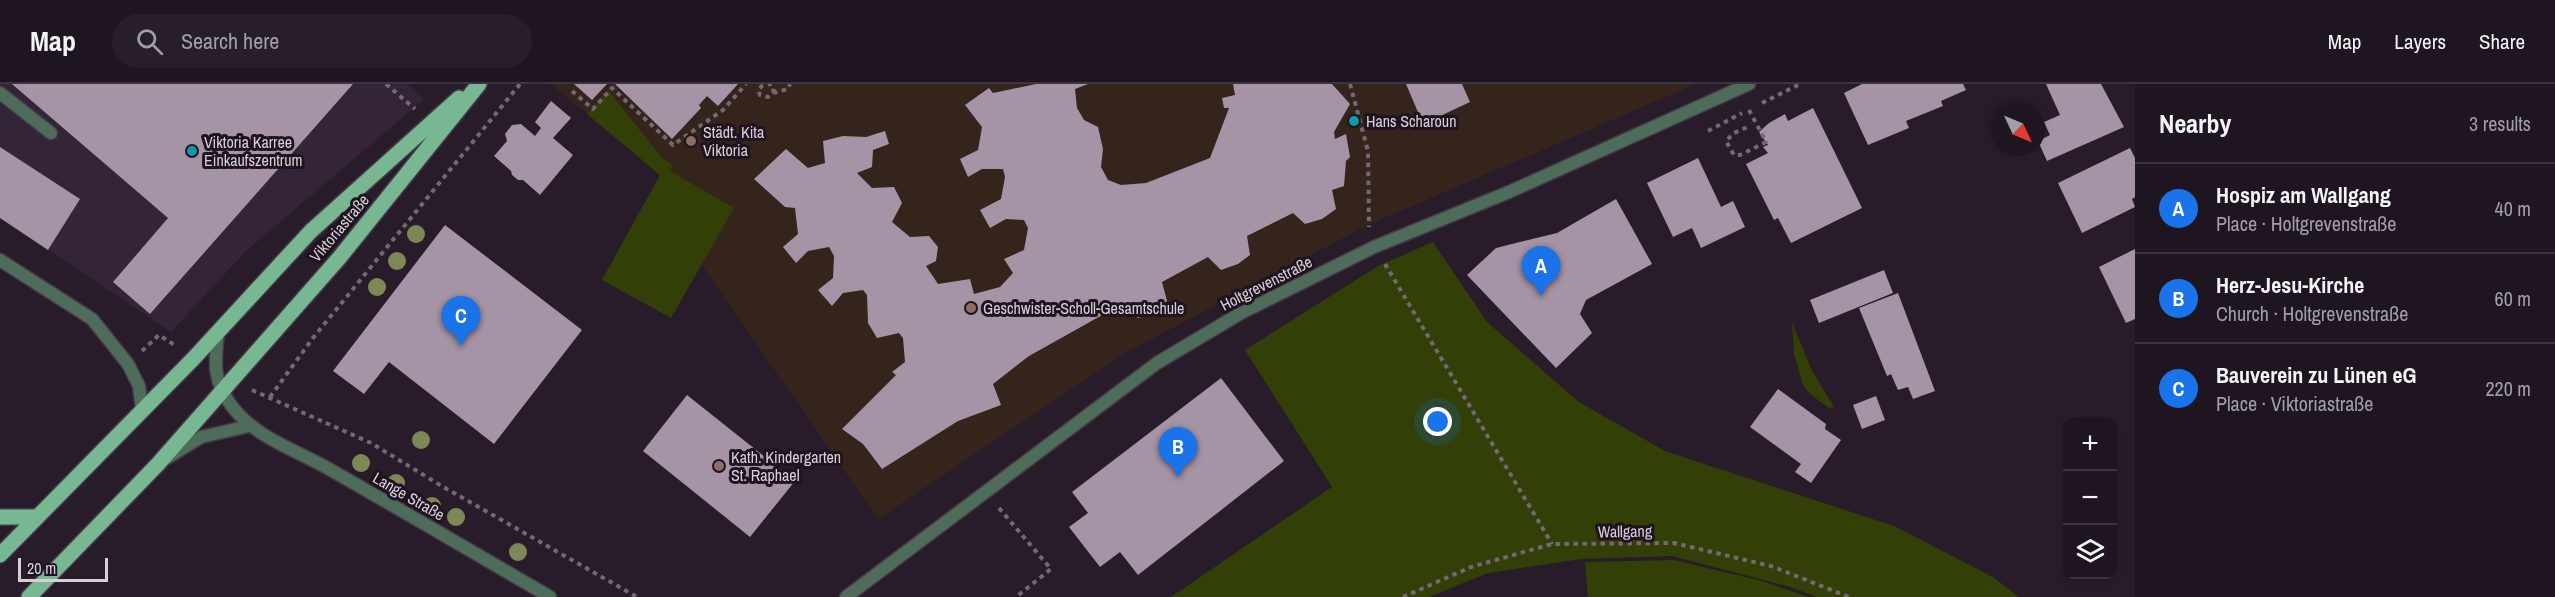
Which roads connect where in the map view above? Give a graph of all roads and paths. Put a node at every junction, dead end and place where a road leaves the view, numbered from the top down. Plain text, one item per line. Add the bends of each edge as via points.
1 (386, 84) edge
2 (477, 84) edge
3 (520, 84) edge
4 (746, 84) edge
5 (790, 84) edge
6 (1350, 84) edge
7 (1749, 84) edge
8 (572, 91) dead end
9 (0, 93) edge
10 (773, 93) dead end
11 (1749, 110) dead end
12 (430, 123) junction
13 (1750, 126) dead end
14 (51, 133) dead end
15 (1374, 247) junction
16 (0, 260) edge
17 (218, 332) junction
18 (222, 391) junction
19 (142, 410) junction
20 (249, 426) junction
21 (158, 464) junction
22 (986, 493) junction
23 (0, 517) edge
24 (37, 517) junction
25 (1552, 544) junction
26 (0, 555) edge
27 (41, 590) edge
28 (29, 597) edge
29 (550, 597) edge
30 (637, 597) edge
31 (846, 597) edge
32 (1016, 597) edge
33 (1403, 597) edge
34 (1849, 597) edge

1 - 12 path
2 - 12 main road, Viktoriastraße
2 - 18 main road, Viktoriastraße via 340,257
3 - 30 path via 270,397 371,443
4 - 8 path via 723,110 674,145 612,88 593,109
5 - 10 path via 788,89
6 - 15 path via 1368,151 1368,225
7 - 15 street, Holtgrevenstraße via 1499,196
9 - 14 street
11 - 13 path via 1766,142 1734,155 1726,141
12 - 17 main road, Viktoriastraße via 311,231
15 - 22 street, Holtgrevenstraße via 1241,313 1157,363
15 - 25 path
16 - 19 street via 92,319 128,364 139,386
17 - 18 street via 214,366
17 - 19 main road, Viktoriastraße
18 - 20 street, Lange Straße
18 - 21 main road, Viktoriastraße
19 - 24 main road, Viktoriastraße
20 - 21 street via 201,437
20 - 29 street, Lange Straße
21 - 27 main road, Viktoriastraße
22 - 31 street, Holtgrevenstraße
22 - 32 path via 1051,569
23 - 24 main road
24 - 26 main road, Viktoriastraße
25 - 33 path, Wallgang via 1471,567
25 - 34 path, Wallgang via 1674,543 1771,566
27 - 28 main road, Viktoriastraße

